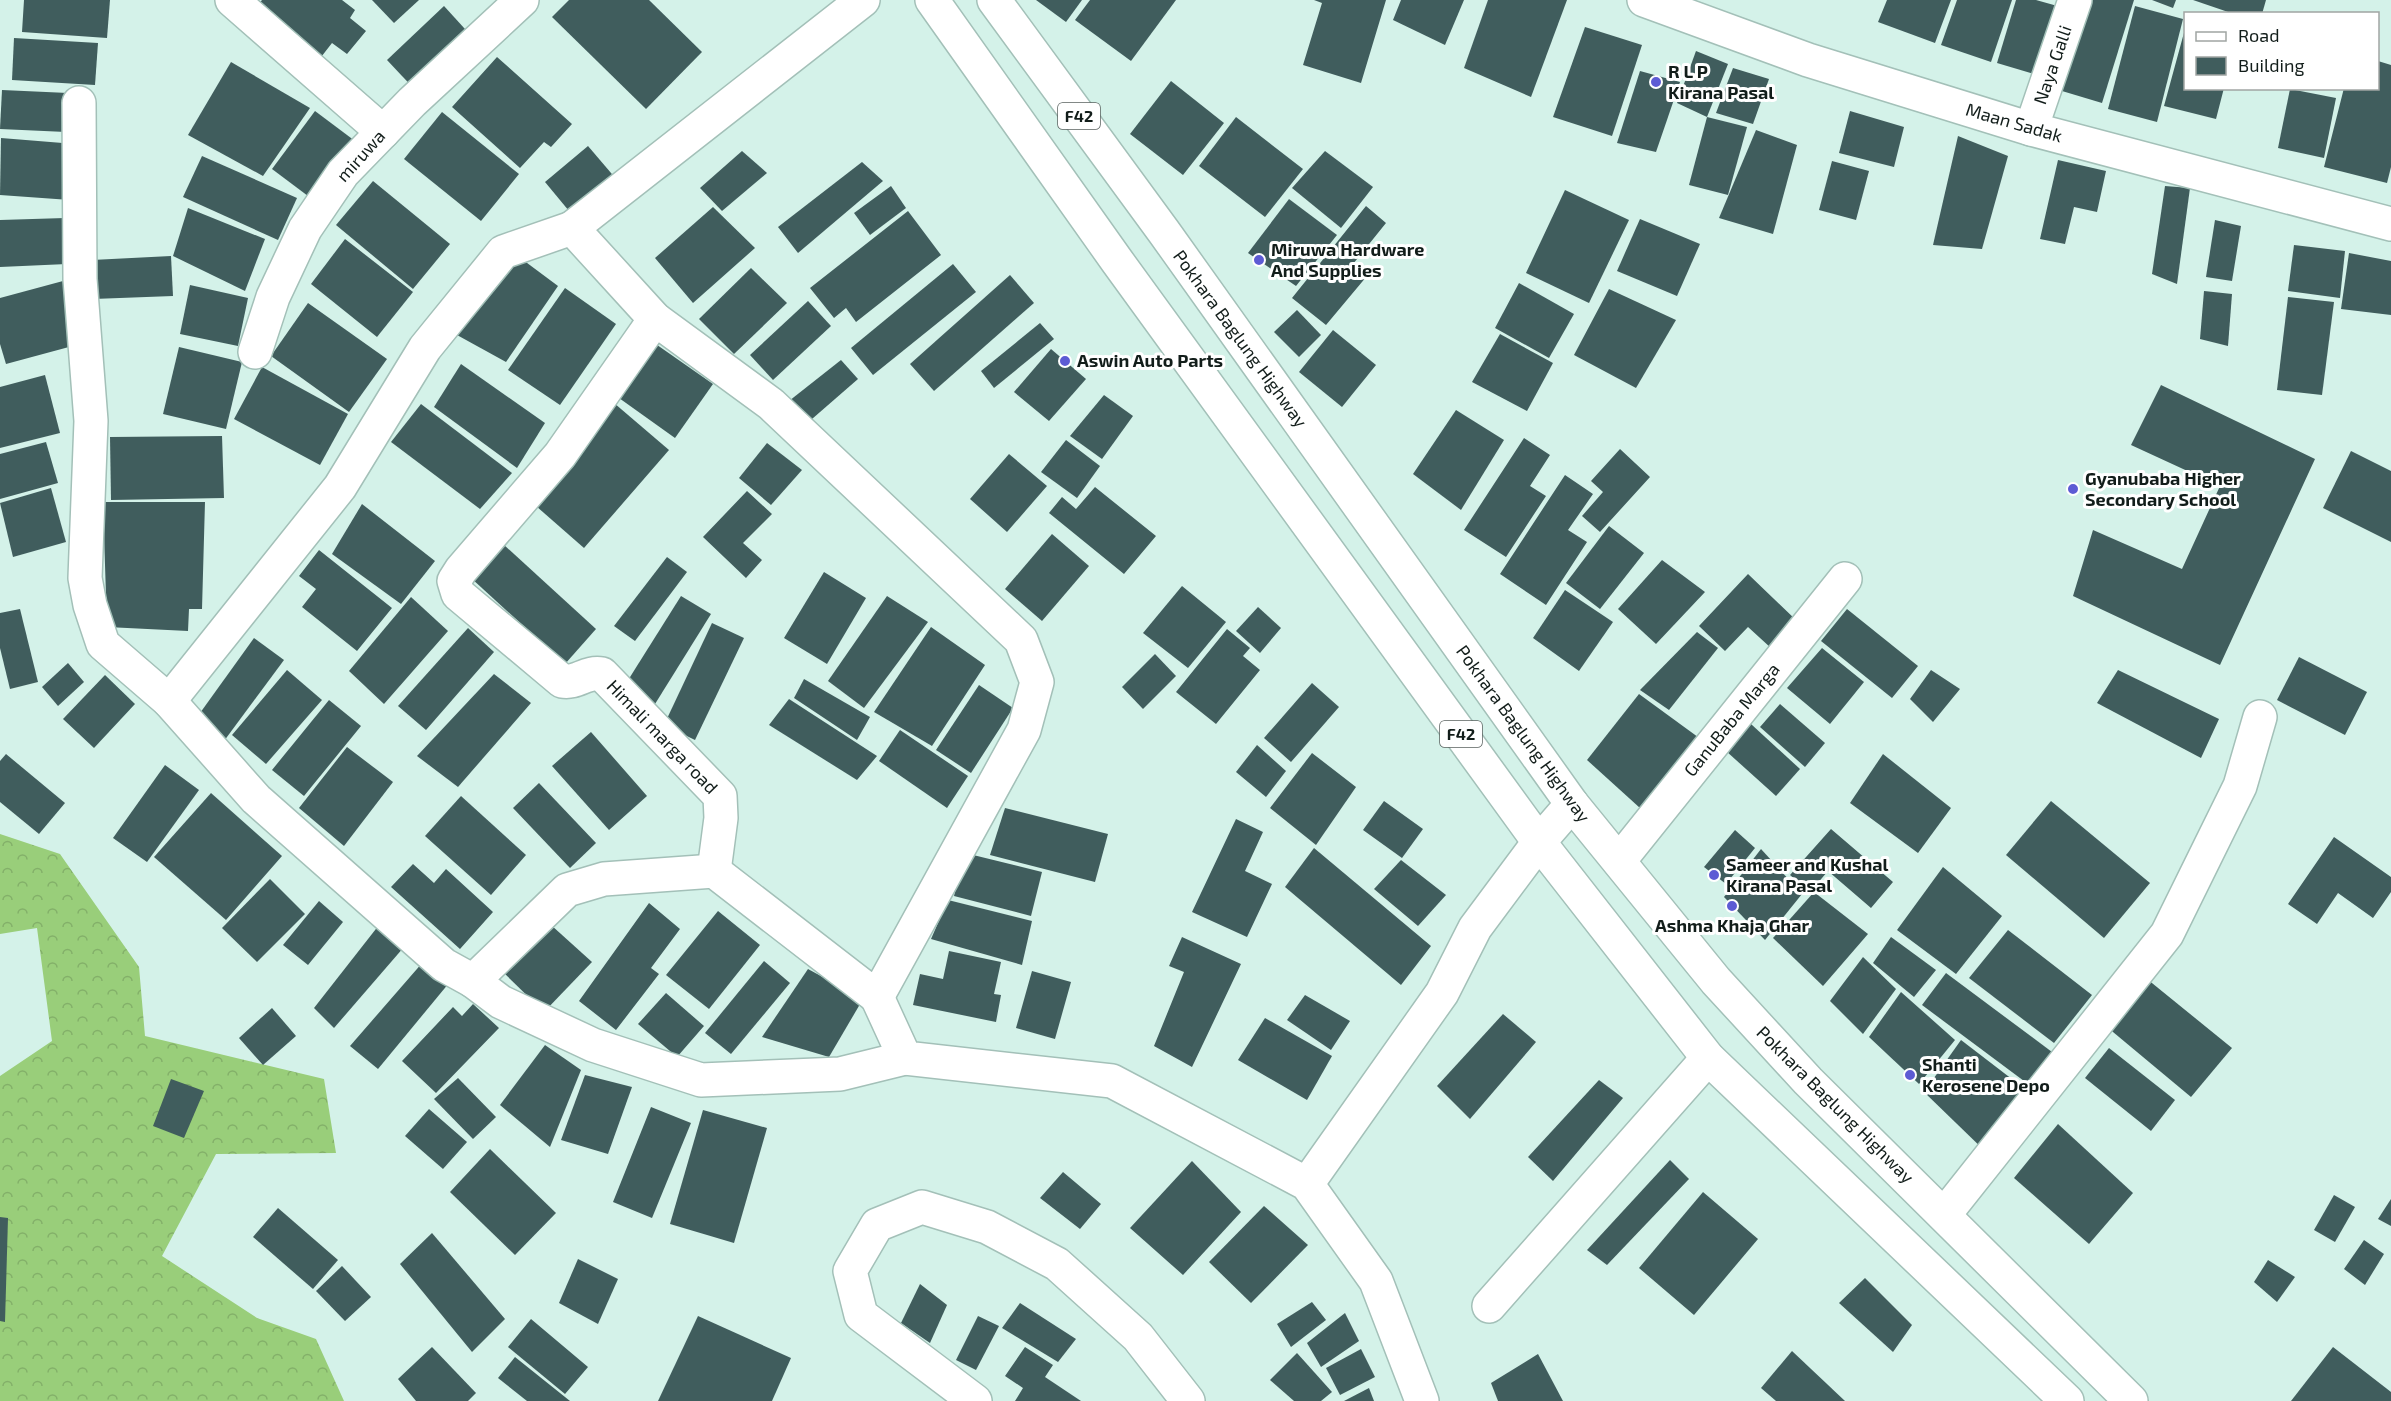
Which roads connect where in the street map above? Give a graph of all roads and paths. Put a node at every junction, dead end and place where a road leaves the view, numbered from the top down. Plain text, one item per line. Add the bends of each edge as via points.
1 (232, 0) edge
2 (522, 0) edge
3 (863, 0) edge
4 (932, 0) edge
5 (994, 0) edge
6 (2075, 0) edge
7 (1664, 4) edge
8 (79, 103) dead end
9 (2031, 129) junction
10 (383, 132) junction
11 (2391, 224) edge
12 (572, 228) junction
13 (656, 319) junction
14 (255, 351) dead end
15 (1845, 579) dead end
16 (169, 701) junction
17 (2260, 717) dead end
18 (1572, 804) junction
19 (1539, 842) junction
20 (1619, 861) junction
21 (714, 871) junction
22 (473, 981) junction
23 (877, 997) junction
24 (905, 1058) junction
25 (1708, 1058) junction
26 (1307, 1184) junction
27 (1944, 1215) junction
28 (1490, 1306) dead end
29 (975, 1401) edge
30 (1188, 1401) edge
31 (1422, 1401) edge
32 (2067, 1401) edge
33 (2131, 1401) edge

1 - 10 main road
2 - 10 main road, miruwa
3 - 12 main road
4 - 19 main road, F42
5 - 18 main road, Pokhara Baglung Highway / F42
6 - 9 main road, Naya Galli
7 - 9 main road, Maan Sadak via 1808,60
8 - 16 main road via 80,279 91,421 85,578 103,644
9 - 11 main road, Maan Sadak
10 - 14 main road, miruwa via 343,173 306,229 273,297
12 - 13 main road
12 - 16 main road via 503,252 425,348 340,487
13 - 21 main road, Himali marga road via 560,455 454,581 458,594 562,681 570,683 593,672 602,674 720,796
13 - 23 main road via 771,404 1021,640 1036,682 1024,730
15 - 20 main road, GanuBaba Marga
16 - 22 main road via 256,799 444,965
17 - 27 main road via 2240,786 2167,934
18 - 19 main road
18 - 20 main road, Pokhara Baglung Highway / F42
19 - 25 main road, F42
19 - 26 main road via 1475,928 1442,993
20 - 27 main road, Pokhara Baglung Highway / F42 via 1716,981 1800,1073
21 - 22 main road via 604,879 567,890
21 - 23 main road
22 - 24 main road via 501,1002 593,1045 701,1080 840,1074
23 - 24 main road
24 - 26 main road via 1112,1081
25 - 28 main road
25 - 32 main road, F42
26 - 31 main road via 1376,1281
27 - 33 main road, Pokhara Baglung Highway / F42
29 - 30 main road via 861,1315 850,1271 877,1225 922,1207 987,1227 1057,1264 1138,1337

